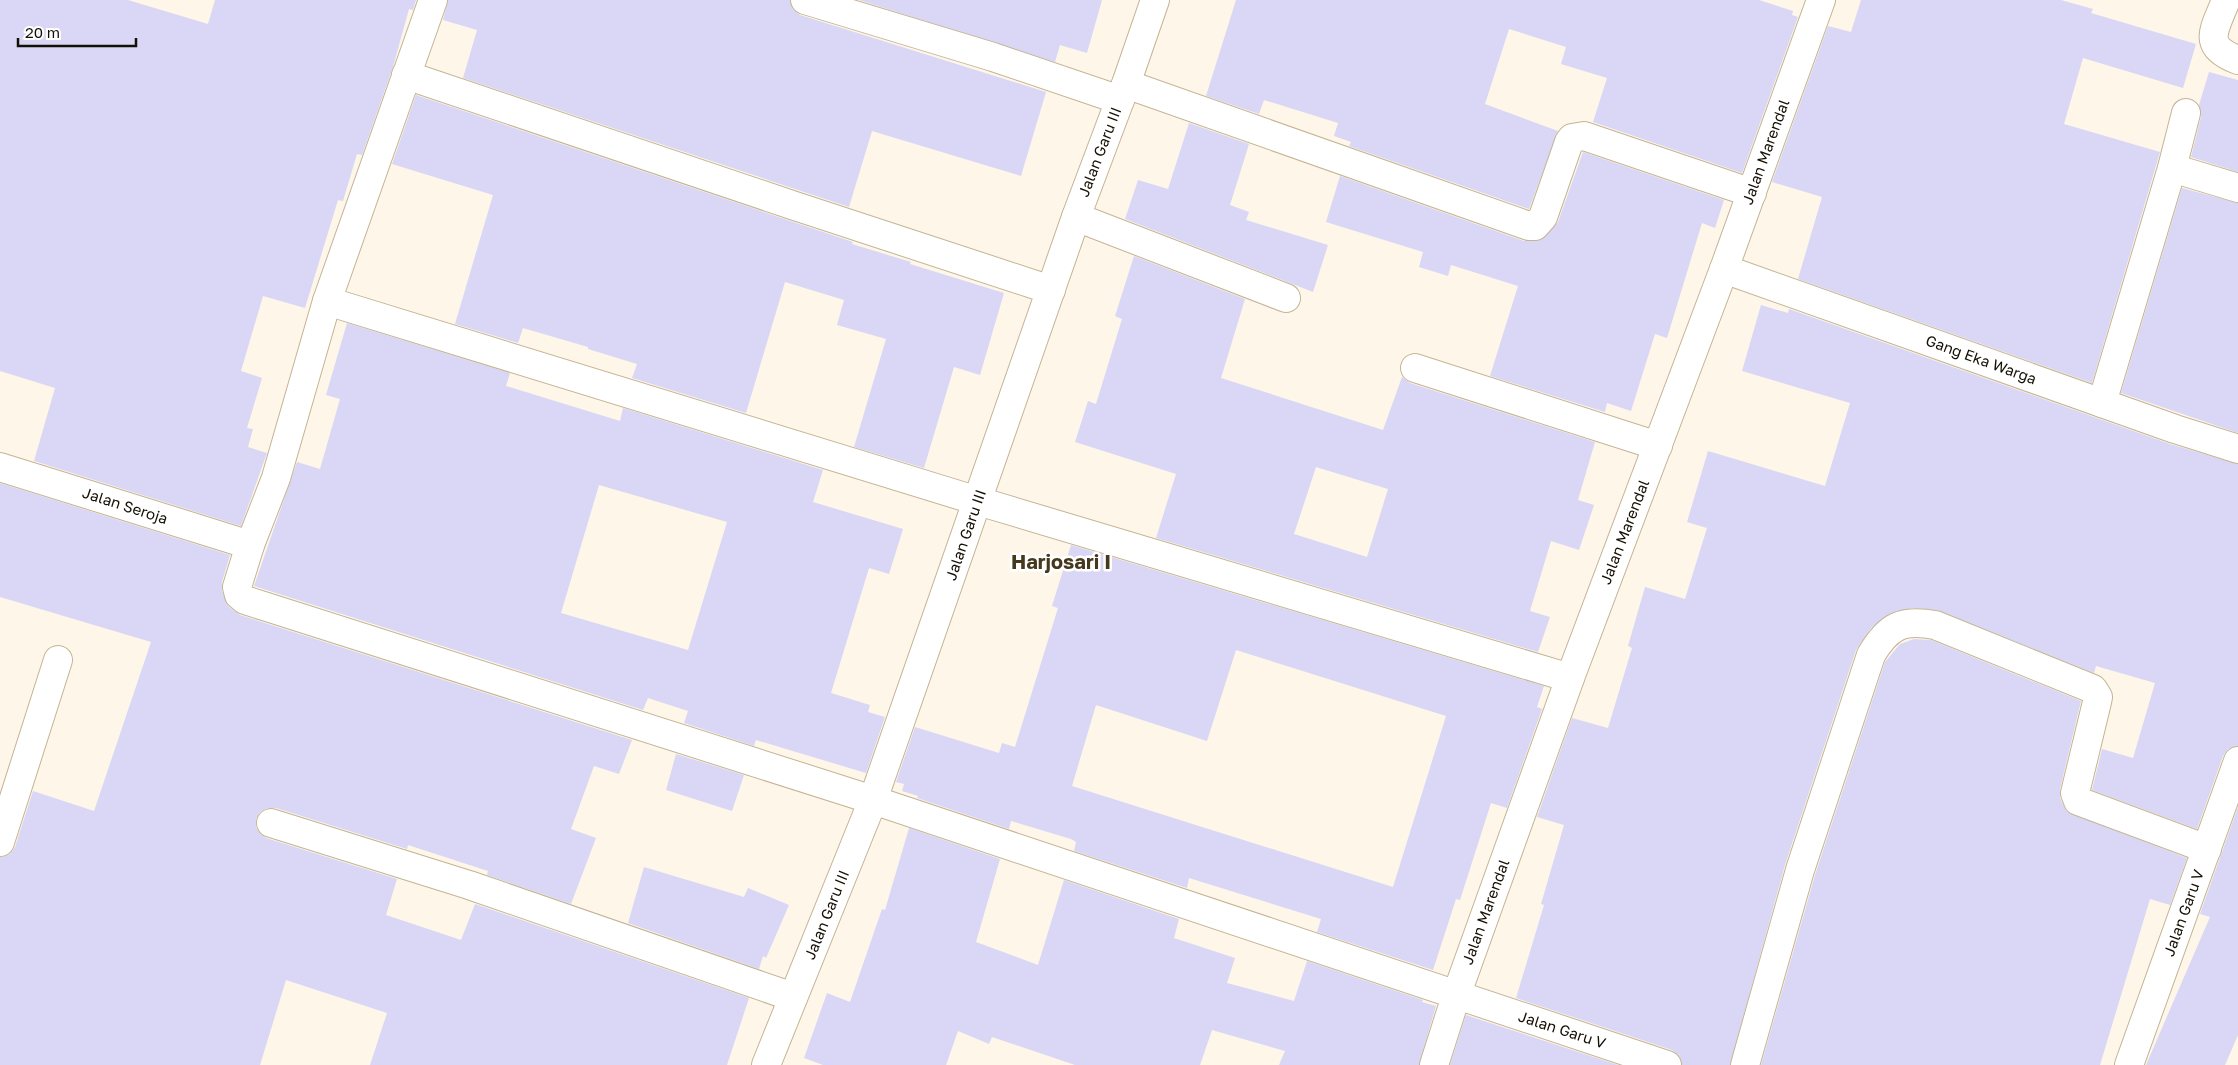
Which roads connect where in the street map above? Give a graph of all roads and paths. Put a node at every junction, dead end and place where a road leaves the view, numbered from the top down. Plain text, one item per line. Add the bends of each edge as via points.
1 (433, 0) edge
2 (805, 0) edge
3 (1155, 0) edge
4 (1821, 0) edge
5 (2226, 0) edge
6 (2238, 60) edge
7 (406, 75) junction
8 (1123, 92) junction
9 (2186, 113) dead end
10 (2172, 168) junction
11 (2238, 188) edge
12 (1752, 193) junction
13 (1076, 217) junction
14 (1724, 269) junction
15 (1051, 290) junction
16 (1286, 298) dead end
17 (327, 301) junction
18 (1415, 368) dead end
19 (2102, 403) junction
20 (1658, 446) junction
21 (2238, 449) edge
22 (0, 467) edge
23 (978, 501) junction
24 (250, 546) junction
25 (58, 660) dead end
26 (1570, 678) junction
27 (2238, 761) edge
28 (873, 800) junction
29 (271, 824) dead end
30 (0, 842) edge
31 (2207, 849) junction
32 (1456, 996) junction
33 (794, 997) junction
34 (766, 1065) edge
35 (1434, 1065) edge
36 (1667, 1065) edge
37 (1746, 1065) edge
38 (2129, 1065) edge

1 - 7 street, Jalan Garu V
2 - 8 street via 993,57
3 - 8 street, Jalan Garu III
4 - 12 street, Jalan Marendal
5 - 6 street via 2214,42 2223,54
7 - 15 street
7 - 17 street, Jalan Garu V
8 - 12 street via 1529,226 1535,226 1543,217 1569,142 1578,136
8 - 13 street, Jalan Garu III
9 - 10 street
10 - 11 street
10 - 19 street
12 - 14 street, Jalan Marendal
13 - 15 street, Jalan Garu III
13 - 16 street
14 - 19 street, Gang Eka Warga
14 - 20 street, Jalan Marendal
15 - 23 street, Jalan Garu III
17 - 23 street
17 - 24 street, Jalan Garu V via 276,478
18 - 20 street
19 - 21 street, Gang Eka Warga
20 - 26 street, Jalan Marendal
22 - 24 street, Jalan Seroja
23 - 26 street
23 - 28 street, Jalan Garu III
24 - 28 street, Jalan Garu V via 237,587 245,600
25 - 30 street
26 - 32 street, Jalan Marendal
27 - 31 street, Jalan Garu V
28 - 32 street, Jalan Garu V
28 - 33 street, Jalan Garu III
29 - 33 street via 469,885
31 - 37 street via 2078,801 2075,793 2098,697 2093,689 1935,625 1918,622 1892,628 1879,642 1868,664 1800,870
31 - 38 street, Jalan Garu V
32 - 35 street, Jalan Marendal
32 - 36 street, Jalan Garu V
33 - 34 street, Jalan Garu III

